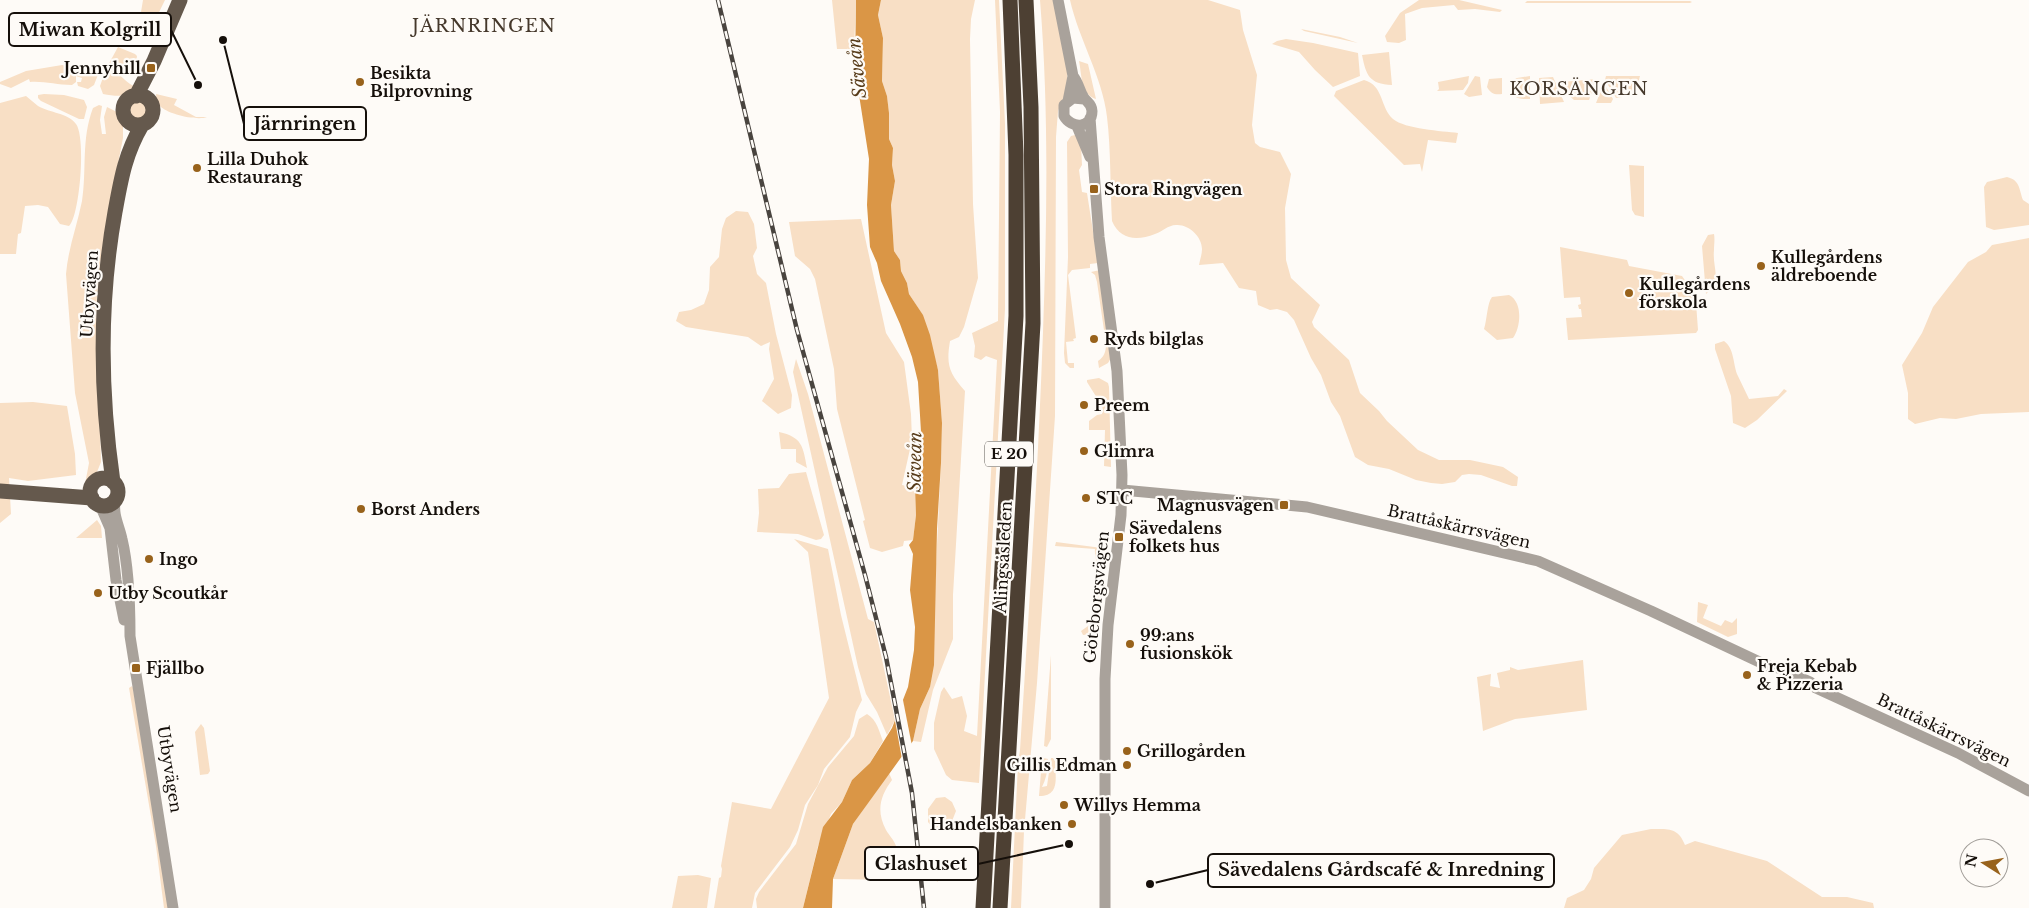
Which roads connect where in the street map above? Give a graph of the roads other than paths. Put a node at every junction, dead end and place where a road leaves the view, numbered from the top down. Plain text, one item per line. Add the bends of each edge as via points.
1 (180, 0) edge
2 (1010, 0) edge
3 (1026, 0) edge
4 (1058, 0) edge
5 (154, 61) junction
6 (1073, 76) junction
7 (136, 96) junction
8 (1084, 99) junction
9 (1068, 101) junction
10 (151, 103) junction
11 (1090, 118) junction
12 (126, 119) junction
13 (142, 125) junction
14 (1077, 126) junction
15 (128, 153) junction
16 (1094, 171) junction
17 (1122, 490) junction
18 (0, 491) edge
19 (102, 492) junction
20 (2029, 791) edge
21 (173, 908) edge
22 (983, 908) edge
23 (1000, 908) edge
24 (1105, 908) edge

1 - 5 main road, Utbyvägen
2 - 22 highway, E 20 via 1016,155 1016,316
3 - 23 highway, Alingsåsleden / E 20 via 1033,207 1033,323
4 - 6 street
5 - 7 main road, Utbyvägen
5 - 10 main road, Utbyvägen
6 - 8 street
6 - 9 street
7 - 10 main road
7 - 12 main road, Utbyvägen via 124,107
8 - 9 street via 1075,97
8 - 11 street via 1091,107
9 - 14 street via 1063,109 1064,116
10 - 13 main road, Utbyvägen via 152,117
11 - 14 street
11 - 16 street, Göteborgsvägen
12 - 13 main road
12 - 15 main road, Utbyvägen
13 - 15 main road, Utbyvägen
14 - 16 street, Göteborgsvägen
15 - 19 main road, Utbyvägen via 109,248 105,297 103,366 107,438
16 - 17 street, Göteborgsvägen via 1117,371
17 - 20 street, Brattåskärrsvägen via 1307,507 1528,559 1563,571 1768,666 1810,682 1816,688 1958,753
17 - 24 street, Göteborgsvägen via 1105,679
18 - 19 main road via 57,495
19 - 21 street, Utbyvägen via 124,622 130,636

